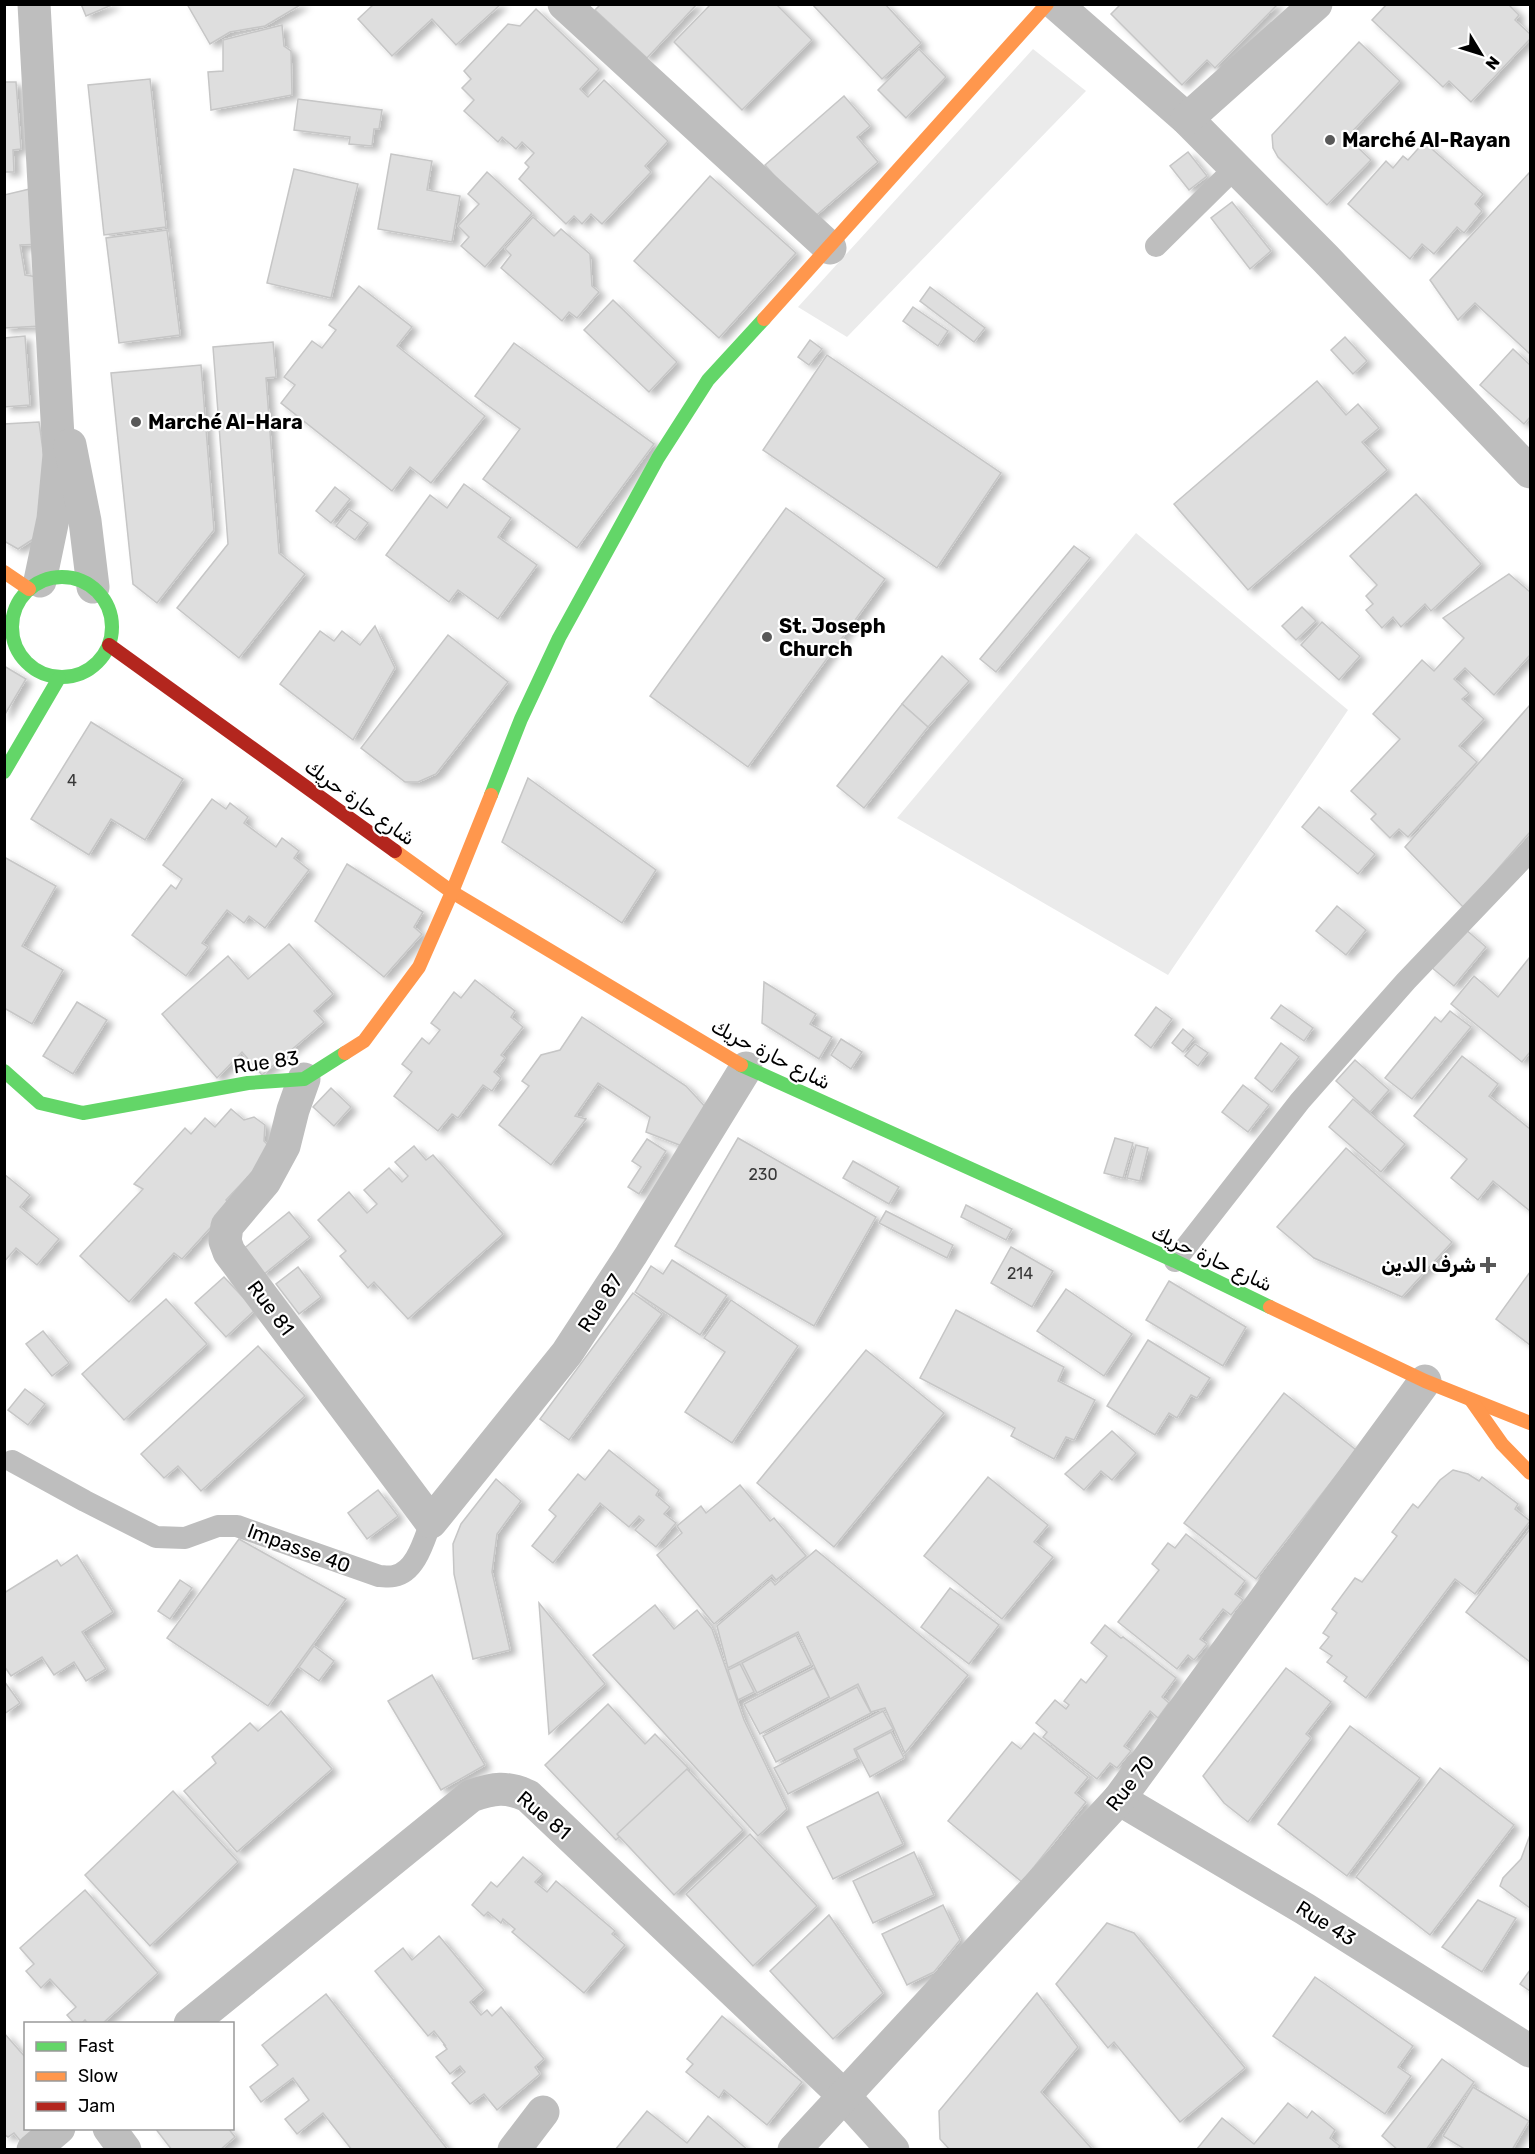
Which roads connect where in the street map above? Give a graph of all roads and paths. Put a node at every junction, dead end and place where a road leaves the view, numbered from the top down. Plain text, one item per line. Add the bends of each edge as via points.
1 (34, 4) edge
2 (564, 4) edge
3 (1047, 4) edge
4 (1056, 4) edge
5 (1316, 4) edge
6 (1187, 120) junction
7 (1235, 168) junction
8 (1156, 246) dead end
9 (830, 248) junction
10 (57, 391) junction
11 (1530, 472) edge
12 (4, 572) edge
13 (34, 585) junction
14 (93, 587) junction
15 (8, 623) edge
16 (109, 645) junction
17 (58, 678) junction
18 (4, 772) edge
19 (1530, 851) edge
20 (452, 892) junction
21 (746, 1068) junction
22 (4, 1071) edge
23 (304, 1079) junction
24 (1175, 1261) junction
25 (1425, 1381) junction
26 (1471, 1400) junction
27 (1530, 1423) edge
28 (12, 1461) dead end
29 (1530, 1473) edge
30 (431, 1522) junction
31 (1119, 1799) junction
32 (192, 2022) edge
33 (1530, 2051) edge
34 (843, 2095) junction
35 (543, 2112) dead end
36 (57, 2130) edge
37 (110, 2130) edge
38 (33, 2150) edge
39 (125, 2150) edge
40 (514, 2150) edge
41 (794, 2150) edge
42 (893, 2150) edge

1 - 10 street
2 - 9 street
3 - 9 street, Rue 83
4 - 6 street
5 - 6 street
6 - 7 street
7 - 8 lane
7 - 11 street
9 - 20 street, Rue 83 via 708,380 658,459 559,638 521,719
10 - 13 street via 59,455 53,519
10 - 14 street via 85,521
12 - 13 street
13 - 14 street via 53,577 68,577
13 - 15 street via 16,605
14 - 16 street via 108,607 112,631
15 - 17 street via 13,641 36,675
16 - 17 street via 90,669
16 - 20 street, شارع حارة حريك
17 - 18 street
19 - 24 lane via 1406,981 1308,1093
20 - 21 street, شارع حارة حريك
20 - 23 street, Rue 83 via 419,967 364,1041
21 - 24 street, شارع حارة حريك
21 - 30 street, Rue 87 via 567,1353
22 - 23 street, Rue 83 via 40,1103 83,1113 248,1083
23 - 30 street, Rue 81 via 285,1146 266,1181 227,1226 225,1241 229,1252
24 - 25 street, شارع حارة حريك
25 - 26 street, شارع حارة حريك
25 - 31 street, Rue 70
26 - 27 street, شارع حارة حريك
26 - 29 street via 1502,1444
28 - 30 lane, Impasse 40 via 156,1537 184,1538 218,1526 237,1526 379,1576 405,1571 416,1558
31 - 33 street, Rue 43 via 1305,1909
31 - 34 street, Rue 70
32 - 34 street, Rue 81 via 471,1796 491,1789 512,1789 528,1797
34 - 41 street, Rue 70
34 - 42 street, Rue 81
35 - 40 street
36 - 38 street
37 - 39 street

